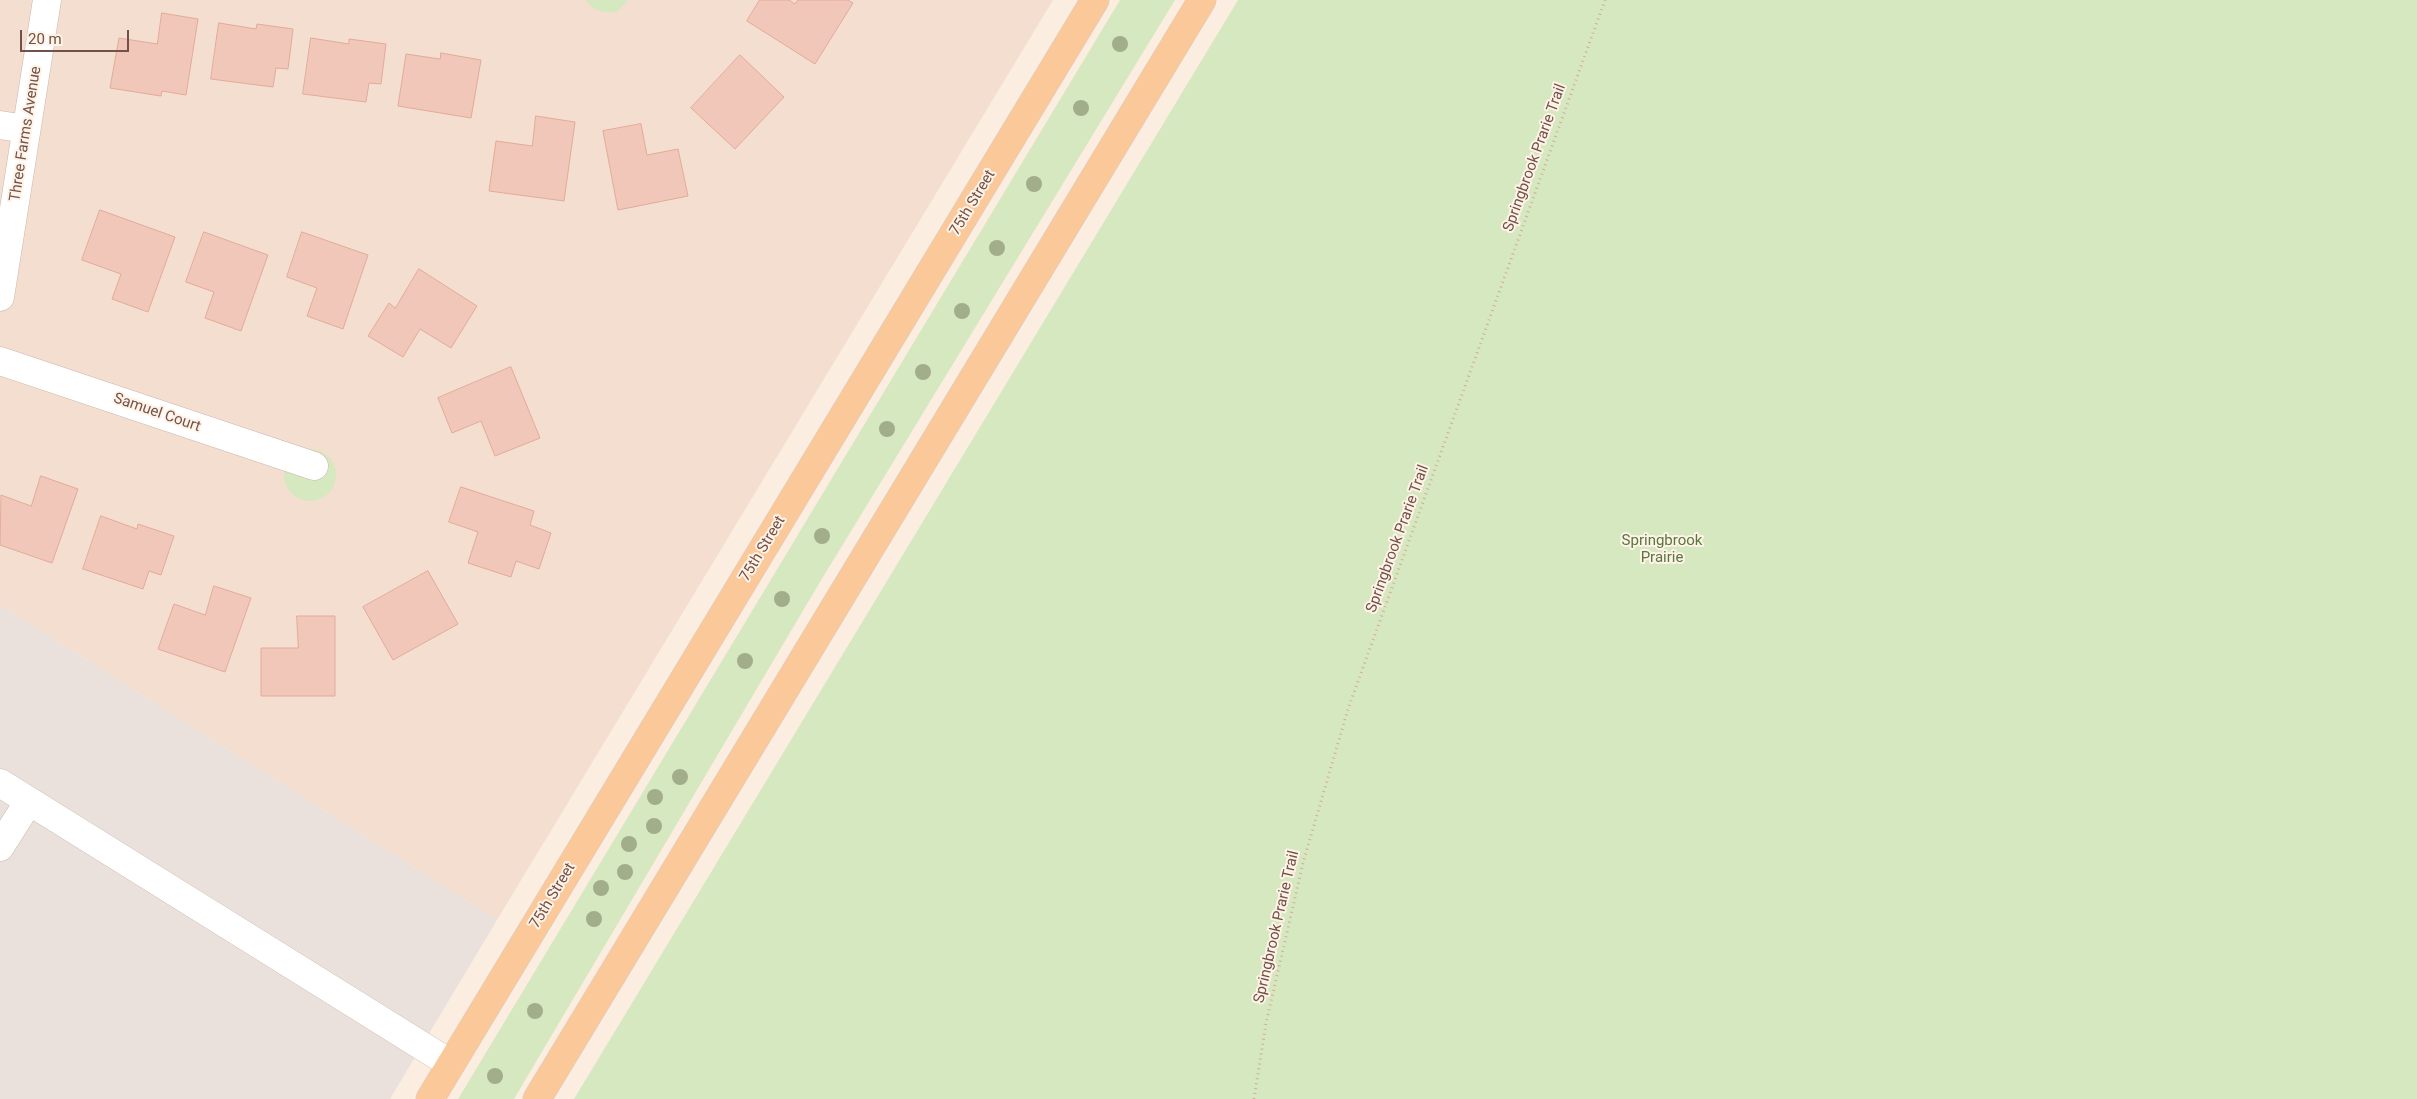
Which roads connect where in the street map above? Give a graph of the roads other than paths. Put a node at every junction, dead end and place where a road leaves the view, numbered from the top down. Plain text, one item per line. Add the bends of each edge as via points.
1 (47, 0) edge
2 (1096, 0) edge
3 (1202, 0) edge
4 (13, 127) edge
5 (0, 297) edge
6 (0, 361) edge
7 (314, 466) dead end
8 (0, 783) edge
9 (29, 801) junction
10 (0, 847) edge
11 (451, 1064) junction
12 (430, 1099) edge
13 (537, 1099) edge

1 - 4 street, Three Farms Avenue
2 - 11 main road, 75th Street
3 - 13 main road
4 - 5 street, Three Farms Avenue
6 - 7 street, Samuel Court
8 - 9 street
9 - 10 street
9 - 11 street
11 - 12 main road, 75th Street

